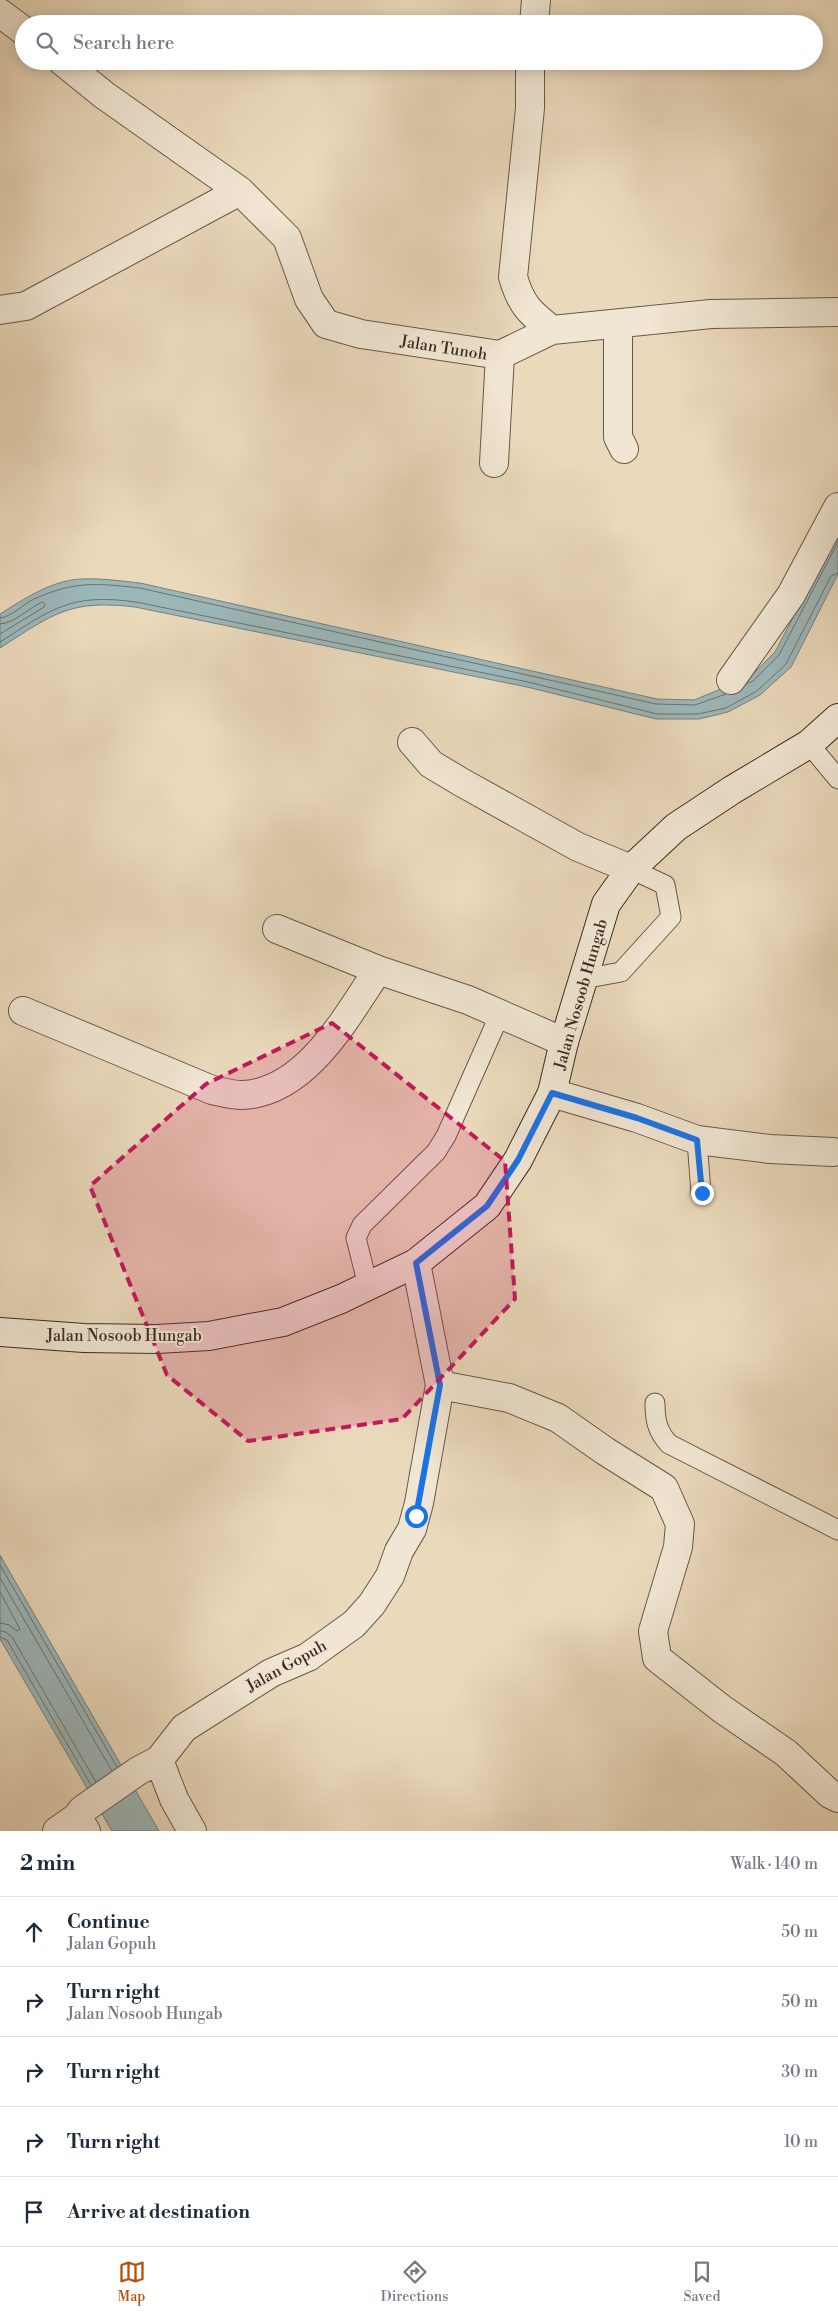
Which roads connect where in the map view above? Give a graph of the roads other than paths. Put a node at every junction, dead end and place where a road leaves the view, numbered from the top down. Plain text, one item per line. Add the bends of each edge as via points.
1 (5, 0) edge
2 (0, 4) edge
3 (0, 13) edge
4 (15, 25) edge
5 (73, 70) edge
6 (530, 70) edge
7 (240, 191) junction
8 (0, 310) edge
9 (838, 312) edge
10 (618, 325) junction
11 (552, 330) junction
12 (500, 355) junction
13 (624, 449) dead end
14 (494, 462) dead end
15 (838, 507) edge
16 (731, 680) dead end
17 (838, 718) edge
18 (412, 742) dead end
19 (809, 744) junction
20 (838, 779) edge
21 (630, 869) junction
22 (276, 929) dead end
23 (378, 970) junction
24 (583, 979) junction
25 (24, 1011) dead end
26 (500, 1014) junction
27 (564, 1042) junction
28 (552, 1093) junction
29 (697, 1140) junction
30 (836, 1152) edge
31 (702, 1193) dead end
32 (416, 1263) junction
33 (368, 1286) junction
34 (0, 1332) edge
35 (440, 1385) junction
36 (655, 1403) dead end
37 (838, 1530) edge
38 (149, 1765) junction
39 (838, 1798) edge
40 (76, 1822) edge
41 (192, 1831) edge

1 - 2 street
3 - 4 street
5 - 7 street, Jalan Tunoh via 104,96
6 - 11 street via 530,108 514,278 518,296 530,313
7 - 8 street via 26,306
7 - 12 street, Jalan Tunoh via 287,238 309,299 326,324 361,334
9 - 10 street, Jalan Tunoh via 711,314
10 - 11 street, Jalan Tunoh
10 - 13 street via 618,437
11 - 12 street, Jalan Tunoh
12 - 14 street
15 - 16 street via 791,595
17 - 19 street, Jalan Nosoob Hungab
18 - 21 street via 431,764 461,782 578,847
19 - 20 lane
19 - 21 street, Jalan Nosoob Hungab via 676,826
21 - 24 street, Jalan Nosoob Hungab via 606,904
21 - 24 lane via 665,885 671,917 621,972
22 - 23 street
23 - 25 street via 329,1042 292,1078 268,1090 242,1095 212,1090
23 - 26 street
24 - 27 street, Jalan Nosoob Hungab
26 - 27 street
26 - 33 lane via 436,1152 359,1231 356,1238
27 - 28 street, Jalan Nosoob Hungab
28 - 29 street
28 - 32 street, Jalan Nosoob Hungab via 518,1160 487,1206
29 - 30 street via 770,1149
29 - 31 lane
32 - 33 street, Jalan Nosoob Hungab
32 - 35 street, Jalan Gopuh
33 - 34 street, Jalan Nosoob Hungab via 282,1322 209,1336 148,1339
35 - 38 street, Jalan Gopuh via 412,1528 390,1576 372,1604 354,1624 308,1657 270,1672 184,1728
35 - 39 street via 509,1398 558,1418 664,1488 680,1524 678,1547 653,1631 658,1658 722,1709 786,1753
36 - 37 lane via 660,1434 669,1444
38 - 40 street, Jalan Gopuh
38 - 41 street

